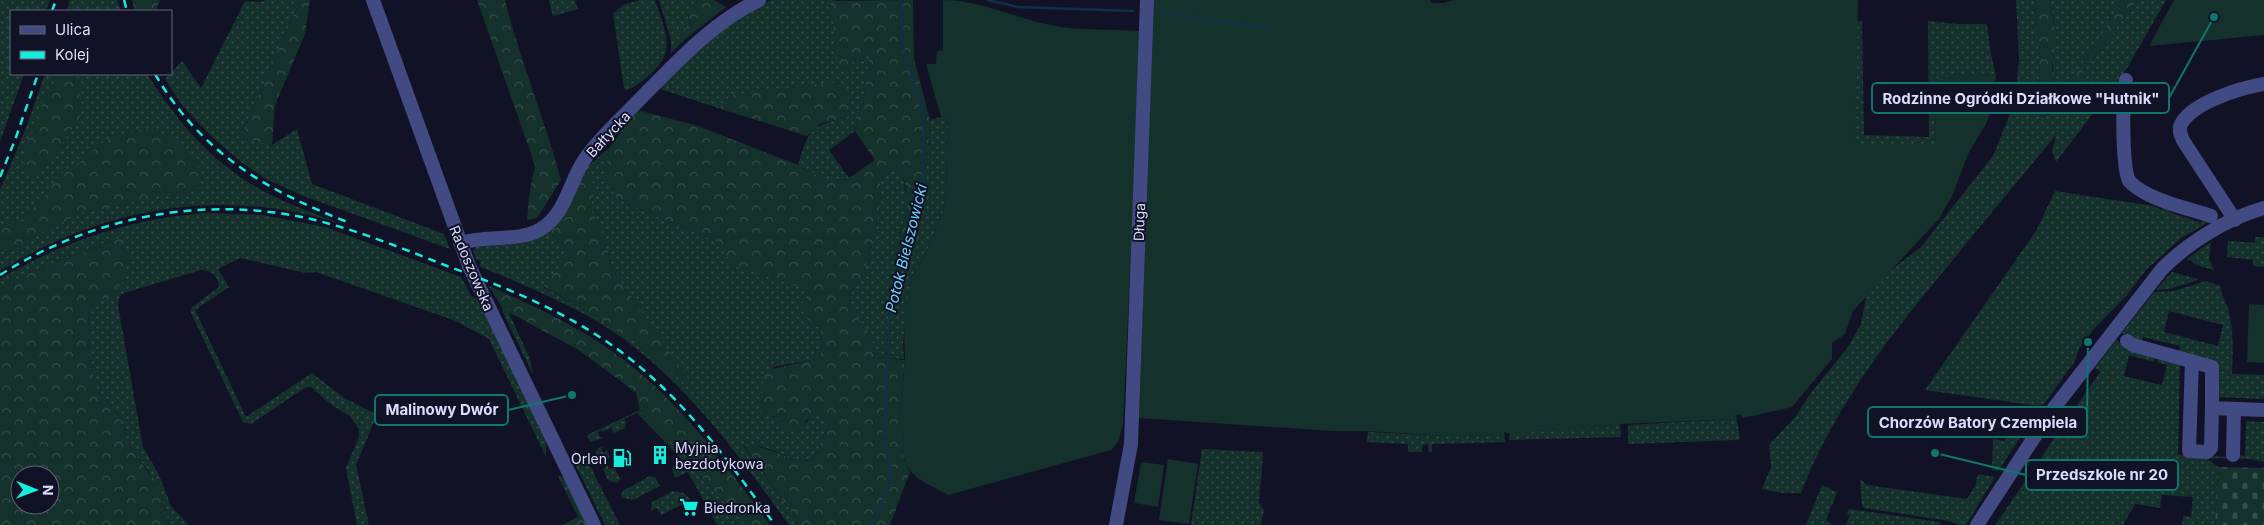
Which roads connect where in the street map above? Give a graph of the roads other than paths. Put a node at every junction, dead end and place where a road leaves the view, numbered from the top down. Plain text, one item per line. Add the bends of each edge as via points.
1 (373, 0) edge
2 (759, 0) edge
3 (1147, 0) edge
4 (2126, 80) dead end
5 (2264, 84) edge
6 (2264, 208) edge
7 (2211, 216) dead end
8 (2235, 220) junction
9 (460, 243) junction
10 (2126, 341) dead end
11 (2192, 361) junction
12 (2212, 408) junction
13 (2234, 409) junction
14 (2264, 410) edge
15 (2233, 456) dead end
16 (594, 525) edge
17 (1116, 525) edge
18 (1977, 525) edge

1 - 9 street, Radoszowska
2 - 9 street, Bałtycka via 704,36 606,134 581,165 564,205 550,222 536,232 522,236 487,237
3 - 17 street, Długa via 1131,444
4 - 7 street via 2124,110 2129,181 2142,191
5 - 8 street via 2205,103 2181,124 2180,135
6 - 8 street
8 - 18 street via 2192,244 2152,280 2050,413
9 - 16 street, Radoszowska
10 - 11 street
11 - 12 street via 2212,367
11 - 12 street via 2189,451 2207,452 2211,448
12 - 13 street
13 - 14 street
13 - 15 street

